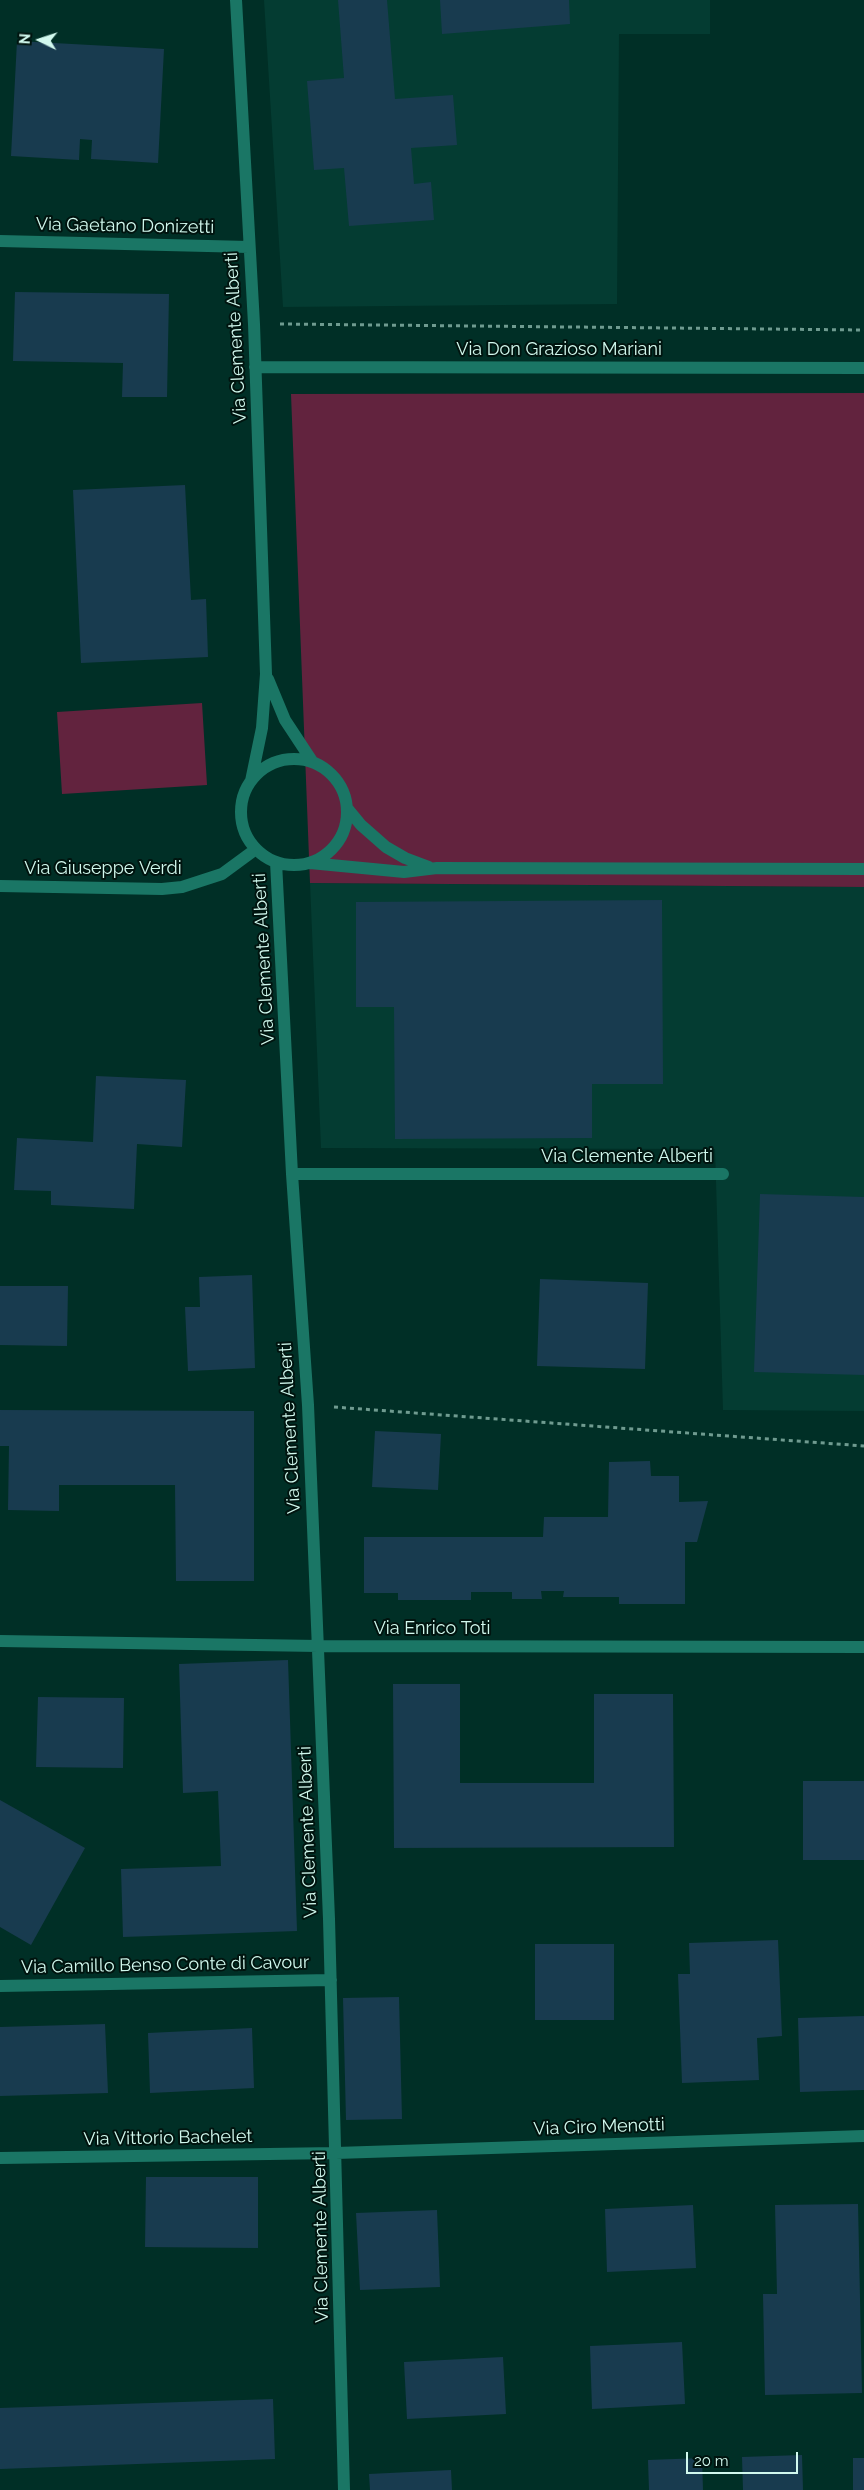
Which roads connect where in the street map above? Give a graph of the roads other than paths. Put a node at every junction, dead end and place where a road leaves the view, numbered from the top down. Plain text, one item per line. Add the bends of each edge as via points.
1 (236, 0) edge
2 (0, 241) edge
3 (249, 247) junction
4 (255, 367) junction
5 (864, 368) edge
6 (266, 674) junction
7 (312, 761) junction
8 (251, 781) junction
9 (347, 808) junction
10 (256, 849) junction
11 (276, 862) junction
12 (310, 863) junction
13 (436, 868) junction
14 (864, 869) edge
15 (0, 886) edge
16 (292, 1174) junction
17 (723, 1174) dead end
18 (0, 1641) edge
19 (318, 1646) junction
20 (864, 1647) edge
21 (331, 1980) junction
22 (0, 1986) edge
23 (864, 2136) edge
24 (336, 2153) junction
25 (0, 2158) edge
26 (344, 2490) edge

1 - 3 street, Via Clemente Alberti
2 - 3 street, Via Gaetano Donizetti
3 - 4 street, Via Clemente Alberti
4 - 5 street, Via Don Grazioso Mariani
4 - 6 street, Via Clemente Alberti
6 - 7 street, Via Clemente Alberti via 285,720
6 - 8 street, Via Clemente Alberti via 262,728
7 - 8 street via 294,758 278,761 262,768
7 - 9 street via 339,783
8 - 10 street via 243,795 241,811 246,835
9 - 12 street via 345,826 338,842 326,855
9 - 13 street via 386,847 410,860
10 - 11 street
10 - 15 street, Via Giuseppe Verdi via 222,874 182,887
11 - 12 street
11 - 16 street, Via Clemente Alberti
12 - 13 street via 391,871
13 - 14 street
16 - 17 street, Via Clemente Alberti
16 - 19 street, Via Clemente Alberti via 308,1405
18 - 19 street, Via Enrico Toti
19 - 20 street, Via Enrico Toti
19 - 21 street, Via Clemente Alberti
21 - 22 street, Via Camillo Benso Conte di Cavour
21 - 24 street, Via Clemente Alberti
23 - 24 street, Via Ciro Menotti
24 - 25 street, Via Vittorio Bachelet
24 - 26 street, Via Clemente Alberti

